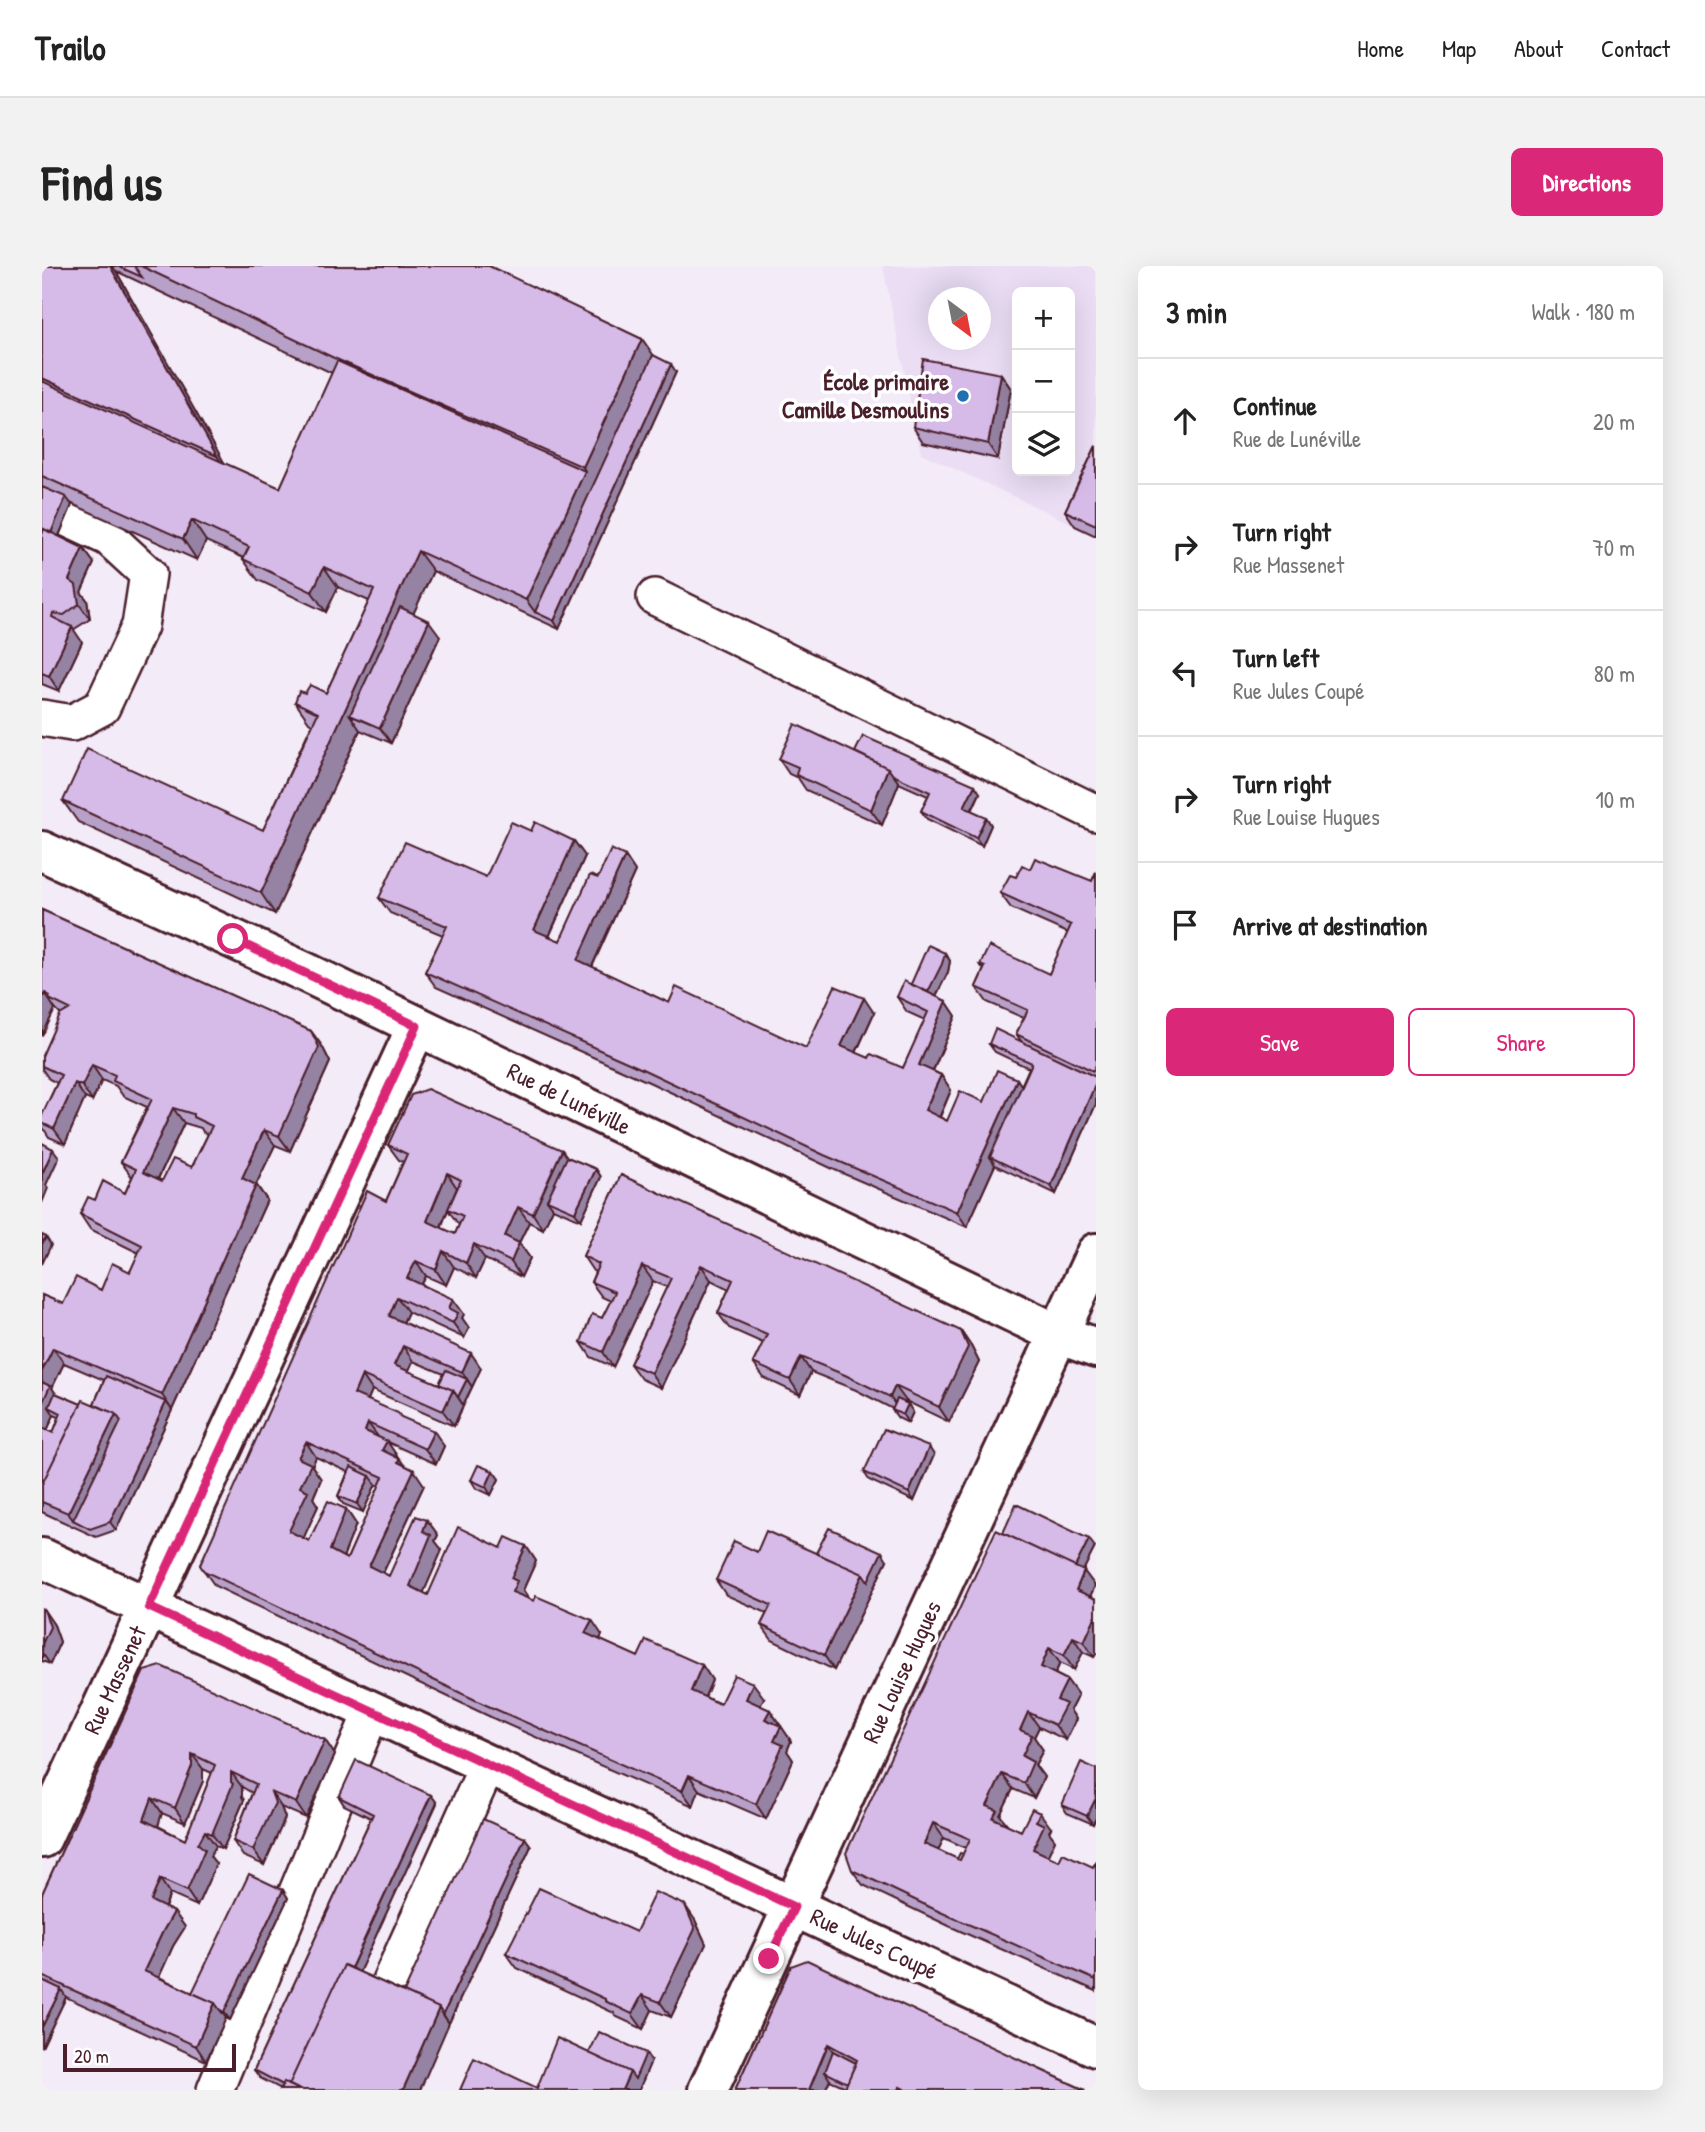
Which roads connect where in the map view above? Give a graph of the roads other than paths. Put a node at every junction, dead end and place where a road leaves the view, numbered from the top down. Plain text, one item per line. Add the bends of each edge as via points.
1 (50, 510) edge
2 (655, 597) dead end
3 (42, 718) edge
4 (1096, 813) edge
5 (42, 850) edge
6 (417, 1026) junction
7 (1096, 1253) edge
8 (1058, 1334) junction
9 (1096, 1348) edge
10 (42, 1558) edge
11 (149, 1607) junction
12 (372, 1710) junction
13 (488, 1764) junction
14 (42, 1838) edge
15 (794, 1907) junction
16 (388, 1986) edge
17 (1096, 2047) edge
18 (215, 2090) edge
19 (708, 2090) edge

1 - 3 lane via 109,538 148,574 140,626 102,707 72,723
2 - 4 lane
5 - 6 street, Rue de Lunéville
6 - 8 street, Rue de Lunéville
6 - 11 street, Rue Massenet
7 - 8 street, Rue Louise Hugues
8 - 9 street, Rue de Lunéville
8 - 15 street, Rue Louise Hugues
10 - 11 street, Rue Jules Coupé
11 - 12 street, Rue Jules Coupé
11 - 14 street, Rue Massenet
12 - 13 street, Rue Jules Coupé
12 - 18 lane
13 - 15 street, Rue Jules Coupé
13 - 16 lane
15 - 17 street, Rue Jules Coupé
15 - 19 street, Rue Louise Hugues

